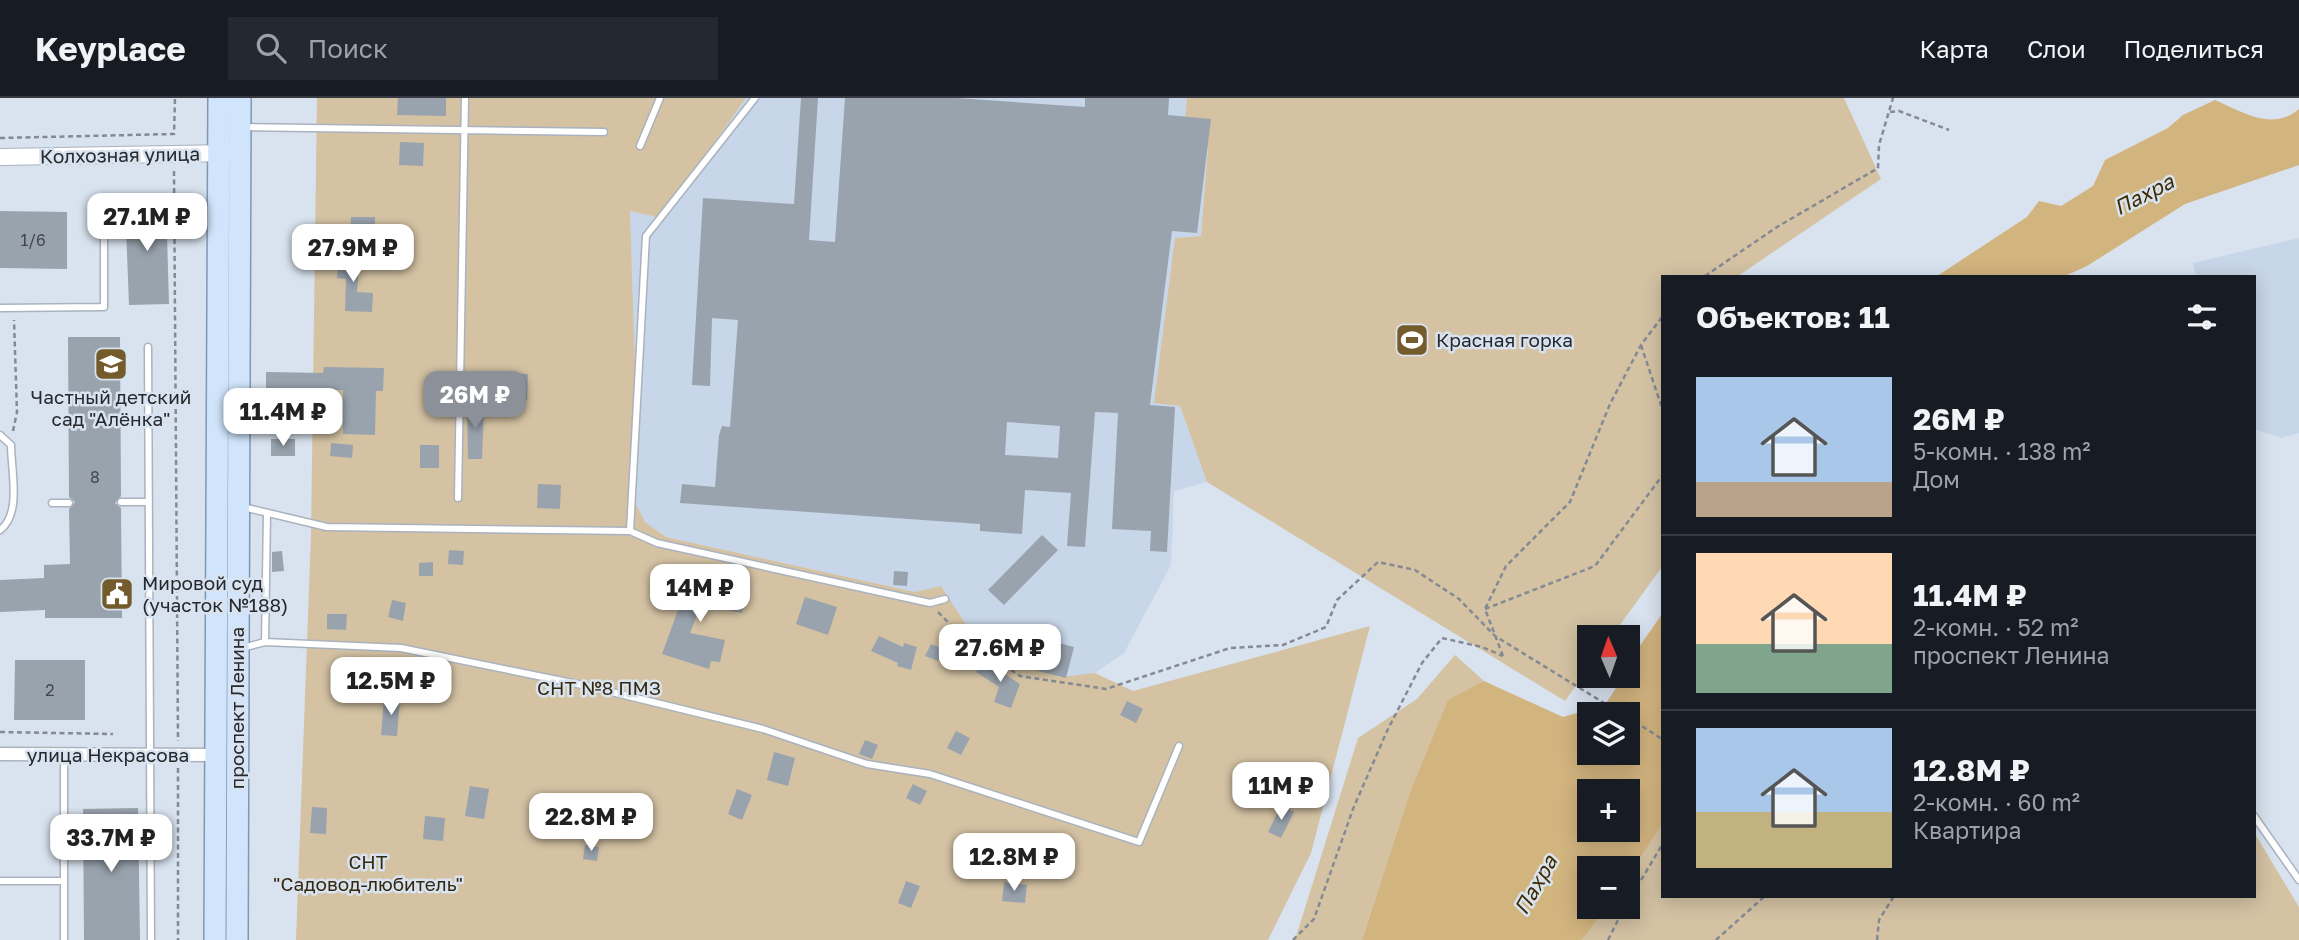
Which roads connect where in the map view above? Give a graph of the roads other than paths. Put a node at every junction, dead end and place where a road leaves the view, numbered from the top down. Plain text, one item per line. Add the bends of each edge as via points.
1 (219, 98) edge
2 (240, 98) edge
3 (466, 98) edge
4 (660, 98) edge
5 (755, 98) edge
6 (240, 127) junction
7 (465, 131) junction
8 (604, 132) dead end
9 (640, 146) dead end
10 (229, 153) junction
11 (0, 157) edge
12 (104, 206) dead end
13 (0, 308) edge
14 (148, 347) dead end
15 (0, 435) edge
16 (458, 498) dead end
17 (121, 502) dead end
18 (149, 502) junction
19 (52, 503) dead end
20 (69, 503) dead end
21 (238, 506) junction
22 (267, 513) junction
23 (0, 530) edge
24 (629, 531) junction
25 (945, 598) dead end
26 (265, 642) junction
27 (237, 650) junction
28 (1179, 746) dead end
29 (0, 754) edge
30 (64, 754) junction
31 (150, 755) junction
32 (216, 755) junction
33 (2256, 819) edge
34 (2299, 880) edge
35 (0, 881) edge
36 (64, 881) junction
37 (64, 940) edge
38 (151, 940) edge
39 (215, 940) edge
40 (237, 940) edge

1 - 10 main road, проспект Ленина
2 - 6 main road, проспект Ленина
3 - 7 lane
4 - 9 lane
5 - 24 lane via 646,236
6 - 7 lane
6 - 10 main road, проспект Ленина
7 - 8 lane
7 - 16 lane
10 - 11 street, Колхозная улица
10 - 21 main road, проспект Ленина
10 - 32 main road, проспект Ленина
12 - 13 lane via 104,306
14 - 18 lane
15 - 23 lane via 10,445 13,512
17 - 18 lane
18 - 31 lane
19 - 20 lane
21 - 22 lane
21 - 27 main road, проспект Ленина
22 - 24 lane via 327,527
22 - 26 lane
24 - 25 lane via 657,543 930,603
26 - 27 lane
26 - 28 lane via 401,648 587,687 763,729 867,764 930,774 1139,842
27 - 40 main road, проспект Ленина
29 - 30 street, улица Некрасова
30 - 31 street, улица Некрасова
30 - 36 lane
31 - 32 street, улица Некрасова
31 - 38 lane
32 - 39 main road, проспект Ленина
33 - 34 lane
35 - 36 lane
36 - 37 lane

